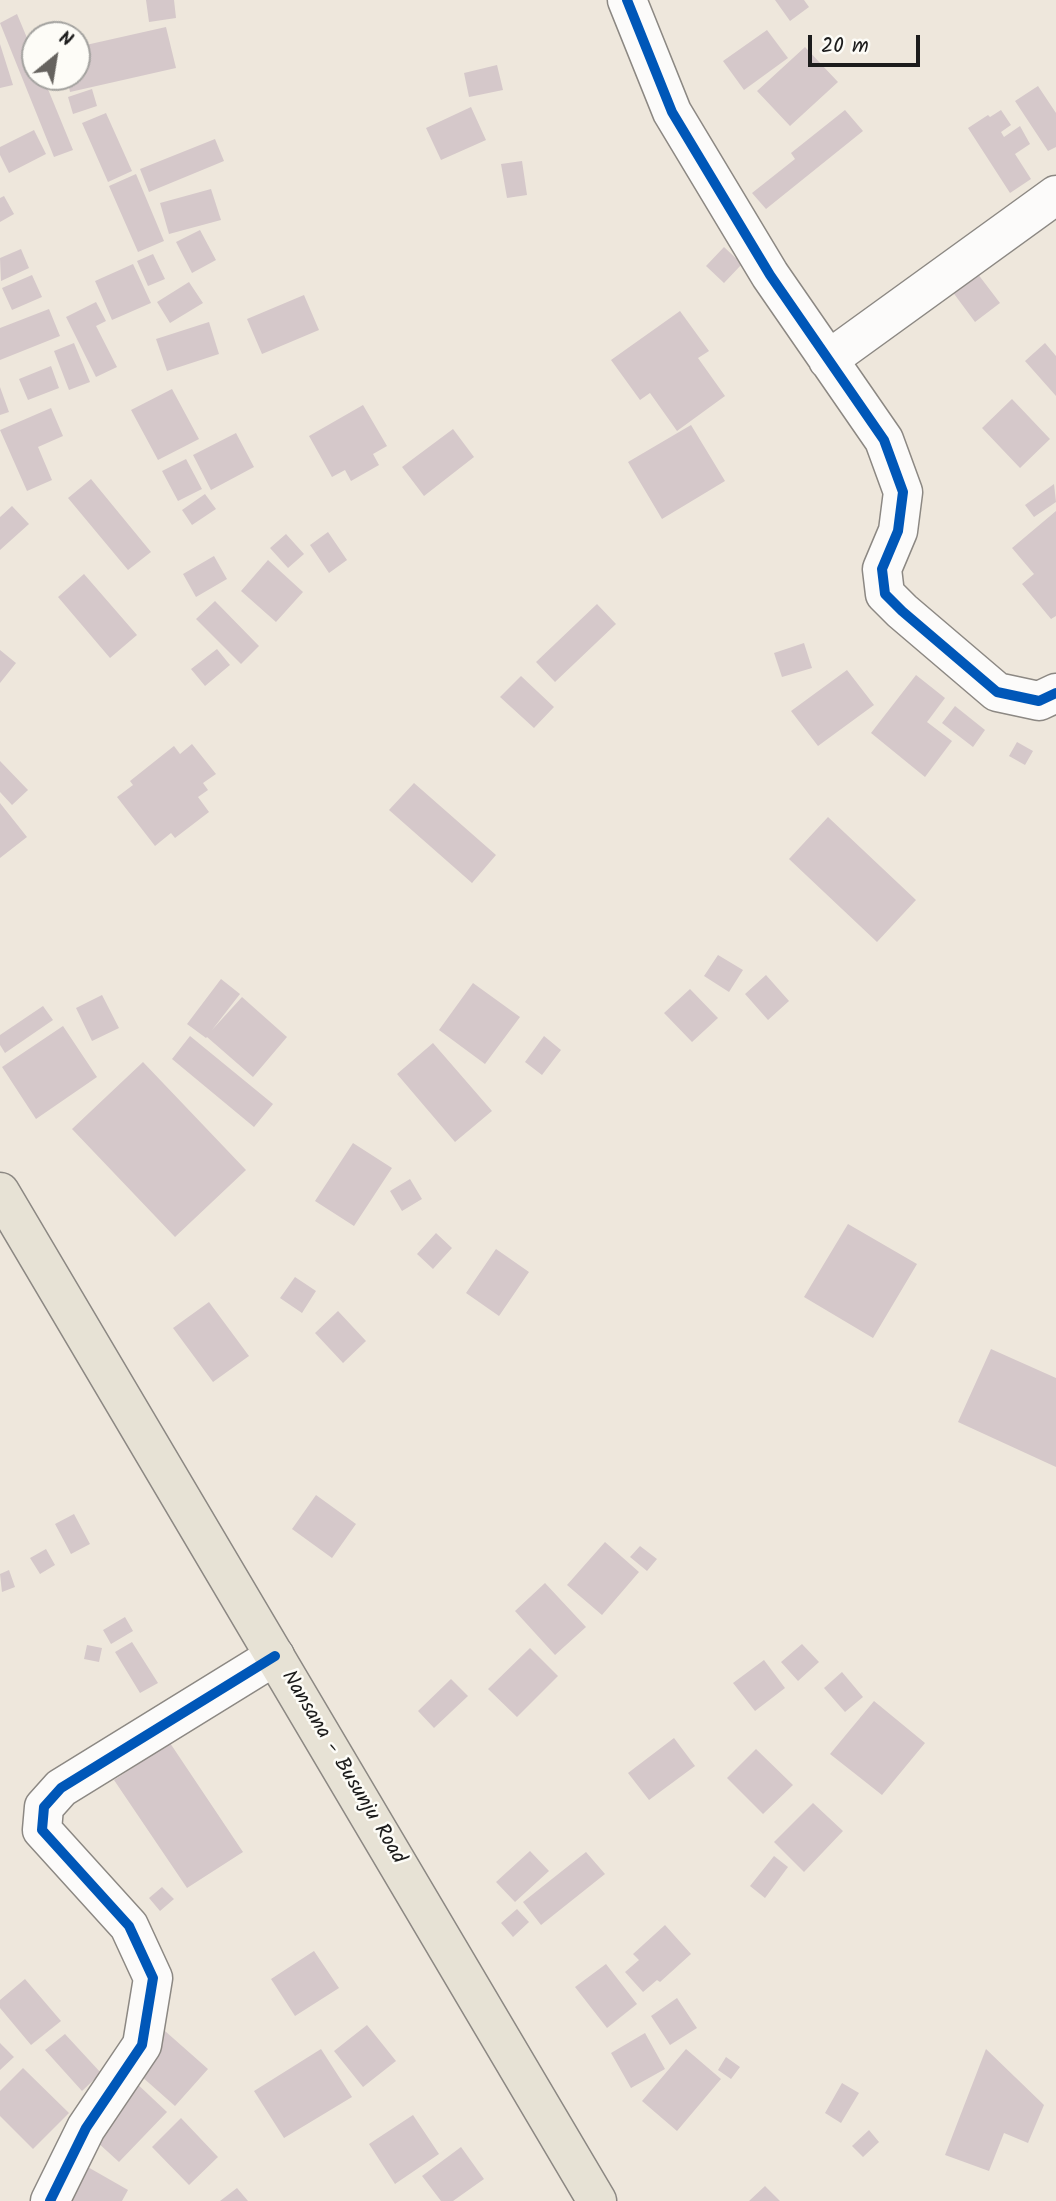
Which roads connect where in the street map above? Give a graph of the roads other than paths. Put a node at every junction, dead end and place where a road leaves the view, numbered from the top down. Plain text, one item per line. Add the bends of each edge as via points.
1 (627, 0) edge
2 (1056, 195) edge
3 (828, 359) junction
4 (1056, 694) edge
5 (0, 1192) edge
6 (275, 1656) junction
7 (50, 2201) edge
8 (597, 2201) edge

1 - 3 street via 671,112 770,275
2 - 3 street
3 - 4 street via 884,440 903,492 898,531 882,569 885,594 997,692 1039,701
5 - 6 main road, Nansana - Busunju Road
6 - 7 street via 61,1788 44,1807 43,1830 129,1926 153,1978 142,2045 86,2128
6 - 8 main road, Nansana - Busunju Road

